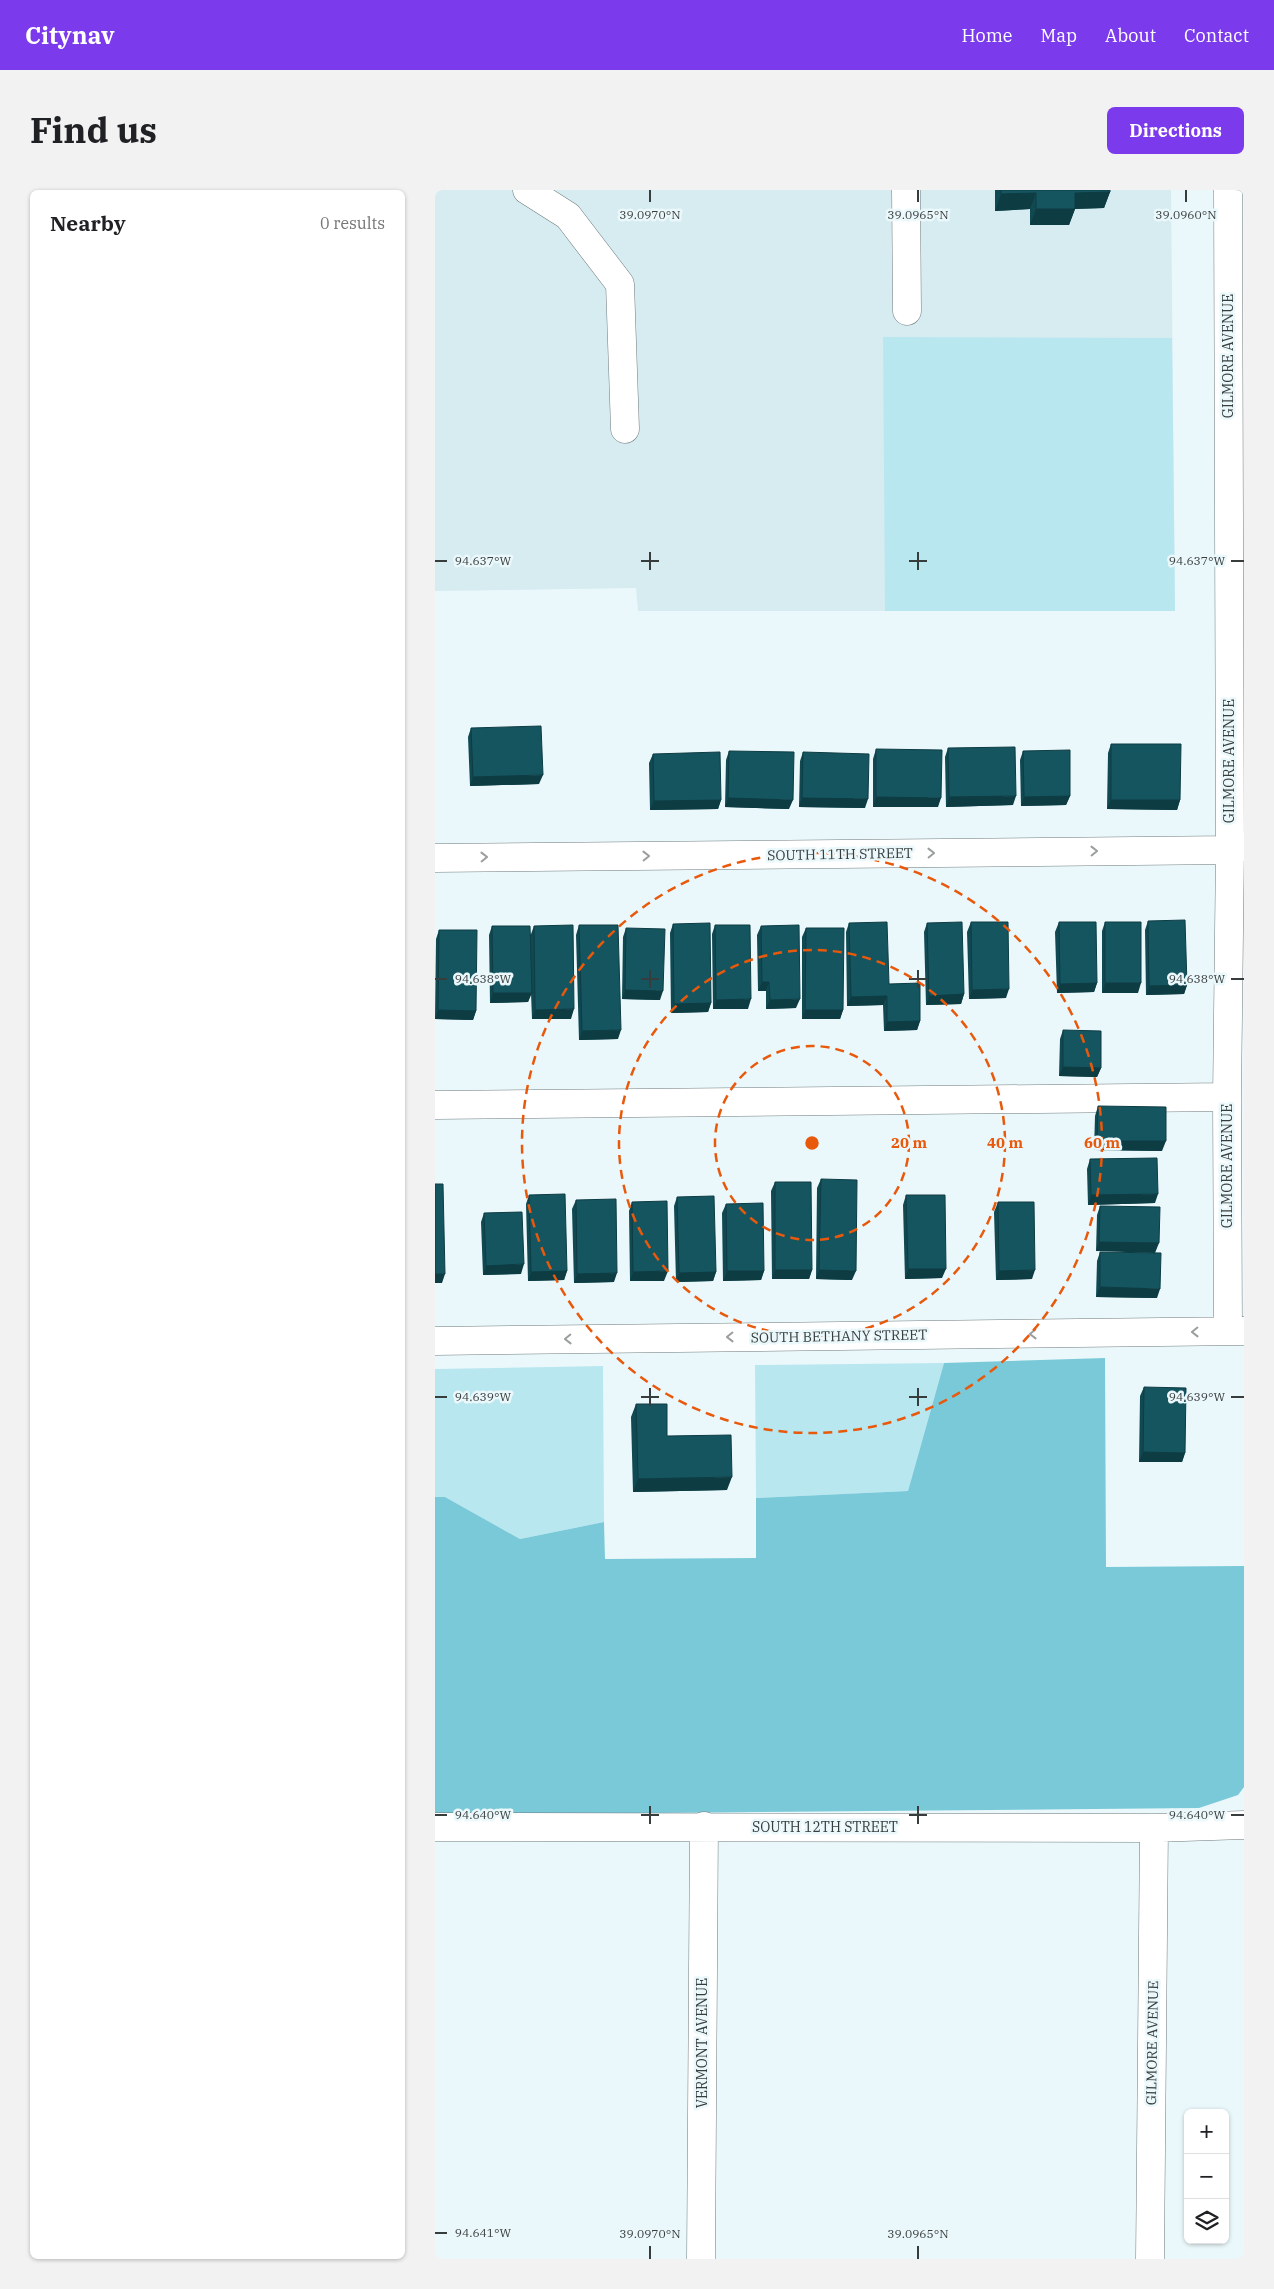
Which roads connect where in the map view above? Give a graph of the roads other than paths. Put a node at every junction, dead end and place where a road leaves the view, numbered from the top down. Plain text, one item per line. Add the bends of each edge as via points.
1 (527, 190) edge
2 (906, 190) edge
3 (1228, 190) edge
4 (907, 311) dead end
5 (1236, 372) edge
6 (625, 429) dead end
7 (1237, 848) edge
8 (435, 858) edge
9 (1227, 1097) junction
10 (435, 1105) edge
11 (1236, 1331) edge
12 (435, 1341) edge
13 (1244, 1825) edge
14 (704, 1826) junction
15 (435, 1827) edge
16 (1154, 1828) junction
17 (701, 2259) edge
18 (1149, 2259) edge

1 - 6 street via 568,216 621,284
2 - 4 street
3 - 5 street, GILMORE AVENUE
5 - 7 street, GILMORE AVENUE
8 -> 7 street, SOUTH 11TH STREET
7 - 9 street, GILMORE AVENUE
9 - 10 street
9 - 11 street, GILMORE AVENUE
11 -> 12 street, SOUTH BETHANY STREET
13 - 16 street, SOUTH 12TH STREET
14 - 15 street, SOUTH 12TH STREET
14 - 16 street, SOUTH 12TH STREET
14 - 17 street, VERMONT AVENUE
16 - 18 street, GILMORE AVENUE

